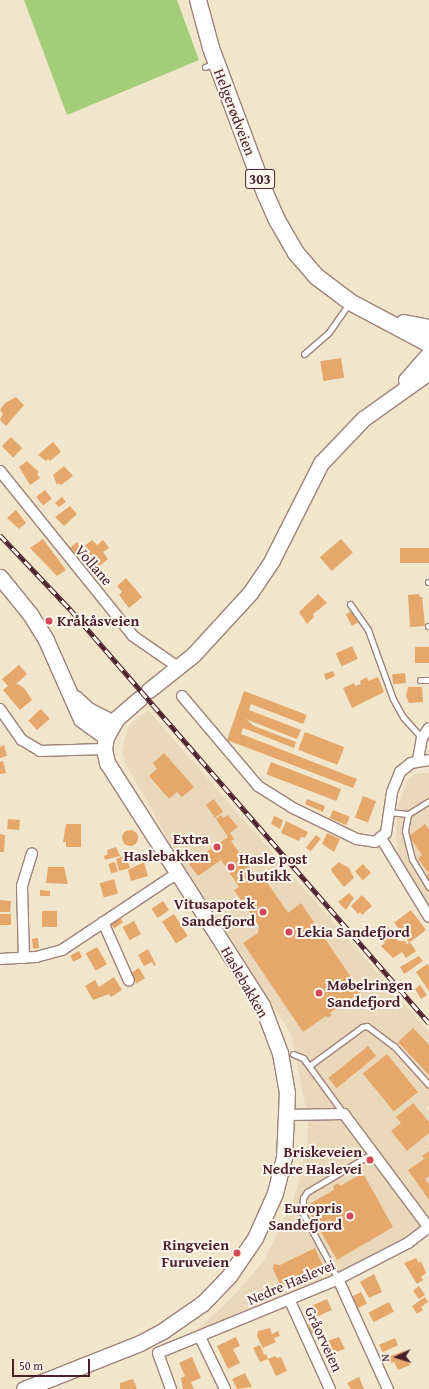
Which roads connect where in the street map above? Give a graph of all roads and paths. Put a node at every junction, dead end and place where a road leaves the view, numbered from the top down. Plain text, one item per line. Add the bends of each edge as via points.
1 (198, 0) edge
2 (350, 302) junction
3 (381, 317) junction
4 (429, 328) edge
5 (429, 344) edge
6 (304, 354) dead end
7 (429, 354) edge
8 (429, 372) edge
9 (387, 402) junction
10 (0, 471) edge
11 (0, 577) edge
12 (350, 604) dead end
13 (178, 667) junction
14 (420, 680) dead end
15 (429, 680) edge
16 (71, 694) junction
17 (182, 696) dead end
18 (0, 709) edge
19 (114, 723) junction
20 (429, 728) edge
21 (422, 738) junction
22 (105, 743) junction
23 (418, 760) junction
24 (429, 760) edge
25 (429, 801) edge
26 (389, 812) junction
27 (408, 814) junction
28 (381, 838) junction
29 (32, 854) dead end
30 (176, 874) junction
31 (429, 887) edge
32 (429, 916) edge
33 (102, 922) junction
34 (24, 958) junction
35 (0, 960) edge
36 (129, 981) dead end
37 (294, 1054) dead end
38 (309, 1066) junction
39 (429, 1086) edge
40 (344, 1114) junction
41 (287, 1115) junction
42 (373, 1153) junction
43 (429, 1227) edge
44 (338, 1279) junction
45 (290, 1301) junction
46 (200, 1336) junction
47 (24, 1389) edge
48 (172, 1389) edge
49 (225, 1389) edge
50 (330, 1389) edge
51 (388, 1389) edge

1 - 2 main road, Helgerødveien / 303 via 210,65 286,238 317,277
2 - 3 main road, Helgerødveien / 303
2 - 6 lane via 329,332
3 - 4 main road, Helgerødveien / 303
3 - 5 main road, Helgerødveien / 303
7 - 9 main road
8 - 9 main road
9 - 13 main road via 363,419 321,463 272,560 250,593 217,631
10 - 13 street, Vollane via 133,636
11 - 16 main road via 30,614 46,640
12 - 21 lane via 368,630 392,699 403,717
13 - 19 main road via 144,694
14 - 15 lane
16 - 19 main road via 88,710
16 - 22 main road via 81,719
17 - 28 street via 258,786 291,807 358,839 375,842
18 - 22 street via 22,740 40,751
19 - 22 main road
20 - 21 street
21 - 23 street
22 - 30 main road, Haslebakken via 113,774
23 - 24 street
23 - 26 street via 406,766 397,778
25 - 27 lane
26 - 27 lane
26 - 28 street via 388,826
27 - 31 lane via 405,822 406,842 418,871
28 - 32 street
29 - 34 street via 22,886
30 - 33 street
30 - 41 main road, Haslebakken via 262,1005 280,1053
33 - 34 street via 62,950 48,955
33 - 36 street
34 - 35 street
37 - 38 lane via 303,1058
38 - 39 lane via 362,1027 367,1026 394,1046
38 - 40 lane
40 - 41 street
40 - 42 street
41 - 47 main road, Haslebakken via 280,1177 267,1214 240,1261 216,1290 186,1316 140,1343
42 - 43 street
42 - 44 lane via 307,1192 303,1198 302,1212
43 - 44 street, Nedre Haslevei via 408,1243
44 - 45 street, Nedre Haslevei
44 - 51 street
45 - 46 street, Nedre Haslevei
45 - 50 street, Gråorveien
46 - 48 street, Nedre Haslevei via 158,1353
46 - 49 street

